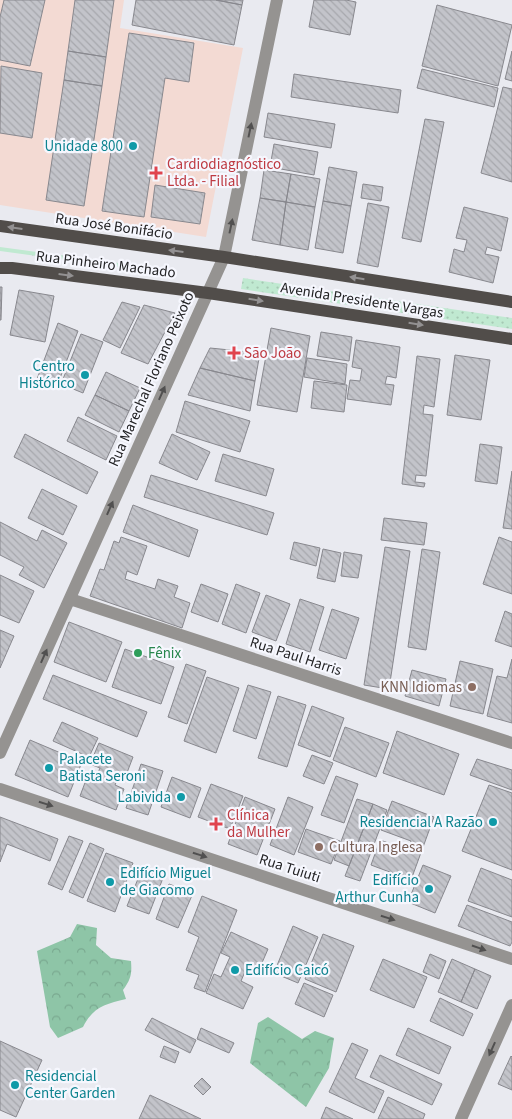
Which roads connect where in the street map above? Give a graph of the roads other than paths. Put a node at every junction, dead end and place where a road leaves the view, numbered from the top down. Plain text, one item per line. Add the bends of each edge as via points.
1 (277, 0) edge
2 (0, 226) edge
3 (224, 256) junction
4 (0, 268) edge
5 (208, 293) junction
6 (512, 302) edge
7 (512, 339) edge
8 (70, 599) junction
9 (512, 743) edge
10 (0, 753) edge
11 (0, 789) edge
12 (512, 959) edge
13 (512, 1005) edge
14 (460, 1119) edge

3 -> 1 street, Rua Marechal Floriano Peixoto
3 -> 2 main road, Rua José Bonifácio
3 - 5 street, Rua Marechal Floriano Peixoto
6 -> 3 main road, Avenida Presidente Vargas
4 -> 5 main road, Rua Pinheiro Machado
5 -> 7 main road, Avenida Presidente Vargas
8 -> 5 street, Rua Marechal Floriano Peixoto
8 - 9 street, Rua Paul Harris
10 -> 8 street, Rua Marechal Floriano Peixoto
11 -> 12 street, Rua Tuiuti
13 -> 14 street

